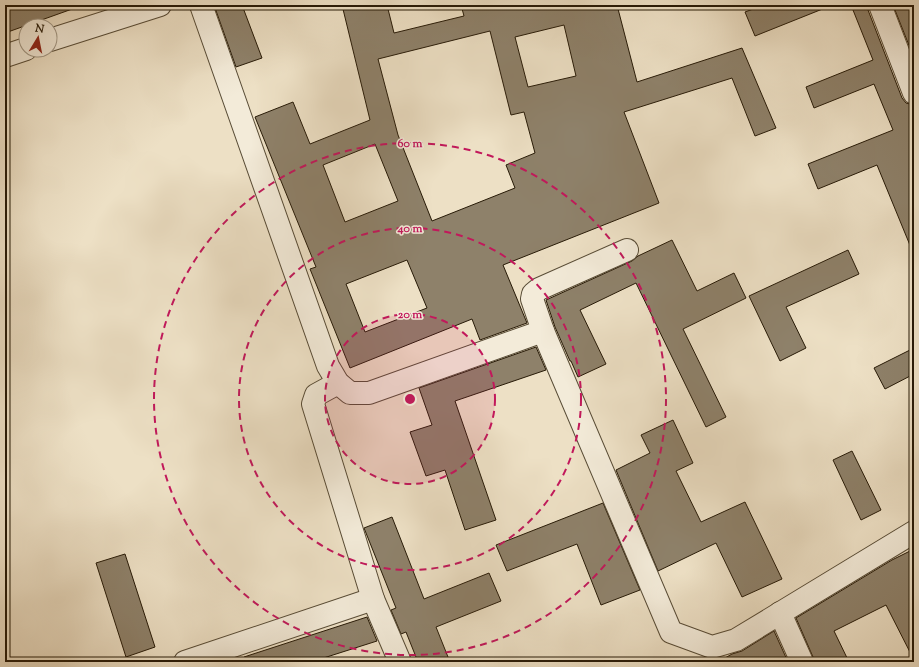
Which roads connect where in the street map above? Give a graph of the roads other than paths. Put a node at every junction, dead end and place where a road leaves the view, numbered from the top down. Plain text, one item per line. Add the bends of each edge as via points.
1 (160, 5) edge
2 (201, 5) edge
3 (880, 5) edge
4 (58, 37) edge
5 (18, 52) edge
6 (5, 56) edge
7 (914, 93) edge
8 (627, 250) dead end
9 (543, 331) junction
10 (338, 383) junction
11 (914, 532) edge
12 (373, 599) junction
13 (780, 613) junction
14 (185, 662) edge
15 (400, 662) edge
16 (802, 662) edge

1 - 4 street
2 - 10 street via 328,366
3 - 7 street
5 - 6 street
8 - 9 street via 533,294 532,299
9 - 10 street via 369,393 350,393
9 - 13 street via 671,632 712,646 736,640
10 - 12 street via 316,395 313,404
11 - 13 street
12 - 14 street
12 - 15 street
13 - 16 street

